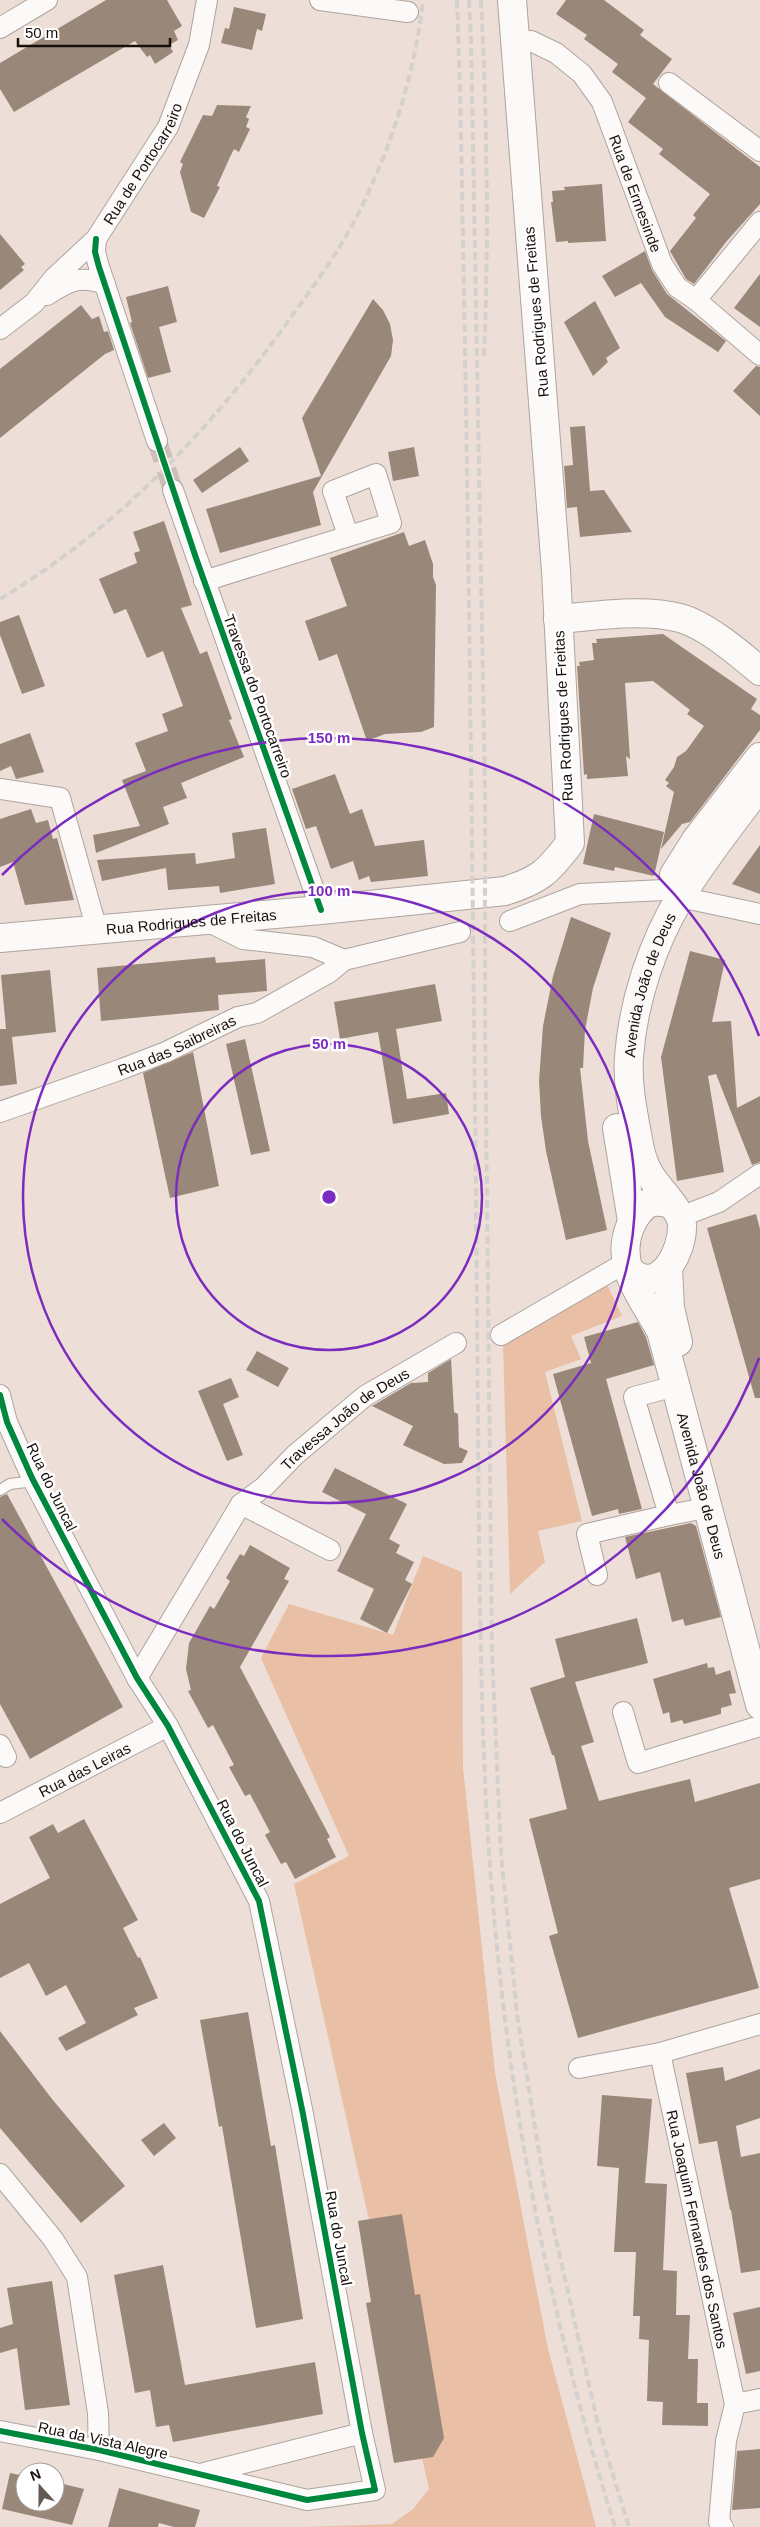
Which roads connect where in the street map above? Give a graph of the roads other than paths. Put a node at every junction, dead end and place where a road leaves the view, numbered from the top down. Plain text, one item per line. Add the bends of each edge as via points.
1 (47, 0) edge
2 (207, 0) edge
3 (320, 0) edge
4 (512, 0) edge
5 (408, 12) dead end
6 (0, 28) edge
7 (514, 42) junction
8 (669, 83) dead end
9 (760, 151) edge
10 (760, 222) edge
11 (96, 239) junction
12 (105, 284) junction
13 (696, 300) junction
14 (34, 302) junction
15 (0, 329) edge
16 (760, 355) edge
17 (157, 441) tunnel mouth
18 (172, 490) tunnel mouth
19 (348, 536) dead end
20 (204, 580) junction
21 (558, 619) junction
22 (760, 671) edge
23 (760, 757) edge
24 (760, 786) edge
25 (0, 790) edge
26 (672, 893) junction
27 (321, 910) junction
28 (760, 914) edge
29 (204, 920) junction
30 (510, 921) dead end
31 (97, 930) junction
32 (460, 932) dead end
33 (0, 938) edge
34 (344, 960) junction
35 (0, 1112) edge
36 (760, 1174) edge
37 (675, 1210) junction
38 (632, 1221) junction
39 (628, 1267) junction
40 (668, 1268) junction
41 (501, 1334) dead end
42 (456, 1343) dead end
43 (675, 1386) junction
44 (0, 1396) edge
45 (34, 1481) junction
46 (0, 1490) edge
47 (241, 1504) junction
48 (706, 1508) junction
49 (668, 1515) junction
50 (330, 1550) dead end
51 (597, 1575) dead end
52 (760, 1643) edge
53 (137, 1678) junction
54 (760, 1705) edge
55 (623, 1712) dead end
56 (168, 1726) junction
57 (760, 1726) edge
58 (0, 1813) edge
59 (760, 2024) edge
60 (660, 2054) junction
61 (579, 2068) dead end
62 (0, 2174) edge
63 (760, 2399) edge
64 (735, 2404) junction
65 (0, 2431) edge
66 (362, 2433) junction
67 (99, 2450) junction
68 (200, 2474) junction
69 (722, 2527) edge

1 - 6 street
2 - 11 street, Rua de Portocarreiro via 199,46 168,127
3 - 5 street
4 - 7 main road, Rua Rodrigues de Freitas
7 - 13 street, Rua de Ermesinde via 531,41 556,53 582,74 602,102 662,264 677,287
7 - 21 main road, Rua Rodrigues de Freitas
8 - 9 street
10 - 13 street
11 - 12 street via 95,252
11 - 14 street, Rua de Portocarreiro via 54,278
12 - 14 street, Rua de Portocarreiro via 90,278 78,279
12 - 17 street
13 - 16 street, Rua de Ermesinde
14 - 15 street, Rua de Portocarreiro
18 - 20 street, Travessa do Portocarreiro
19 - 20 street
20 - 27 street, Travessa do Portocarreiro
21 - 22 main road via 640,614 681,618 728,644
21 - 27 main road, Rua Rodrigues de Freitas via 570,842 549,870 528,884 505,891
23 - 26 main road, Avenida João de Deus via 696,840
24 - 26 main road, Avenida João de Deus
25 - 31 street via 60,798
26 - 28 street
26 - 30 street via 580,894
26 - 37 main road, Avenida João de Deus via 636,1006 629,1058 633,1112 641,1156 650,1175
26 - 38 main road, Avenida João de Deus via 640,939 622,1002 612,1058 614,1115
27 - 29 main road, Rua Rodrigues de Freitas
29 - 31 main road, Rua Rodrigues de Freitas
29 - 34 street via 243,940 313,946
31 - 33 main road, Rua Rodrigues de Freitas
32 - 34 street
34 - 35 street, Rua das Saibreiras via 330,972 257,1013 238,1017 122,1069
36 - 37 street via 720,1202
37 - 38 main road, Avenida João de Deus via 652,1201 638,1211
37 - 40 main road, Avenida João de Deus via 682,1226 680,1241
38 - 39 main road, Avenida João de Deus via 625,1243
39 - 40 main road via 636,1277 654,1279
39 - 41 street
39 - 43 main road, Avenida João de Deus via 640,1299 661,1331
40 - 52 main road, Avenida João de Deus via 670,1308
42 - 47 street, Travessa João de Deus via 364,1396 294,1455 264,1488
43 - 48 main road, Avenida João de Deus
43 - 49 street via 634,1397
44 - 45 street, Rua do Juncal via 7,1422
45 - 46 lane via 10,1484
45 - 53 street, Rua do Juncal
47 - 50 street
47 - 53 street, Travessa João de Deus
48 - 49 street
48 - 54 main road, Avenida João de Deus
49 - 51 street via 588,1534
53 - 56 street, Rua do Juncal
55 - 57 street via 638,1763
56 - 58 street, Rua das Leiras
56 - 66 street, Rua do Juncal via 259,1901 304,2114
59 - 60 street
60 - 61 street
60 - 64 street, Rua Joaquim Fernandes dos Santos
62 - 67 street via 53,2239 77,2277 98,2413
63 - 64 street
64 - 69 street via 726,2441
65 - 67 street, Rua da Vista Alegre
66 - 68 street
66 - 68 street, Rua do Juncal via 375,2490 307,2500
67 - 68 street, Rua da Vista Alegre

